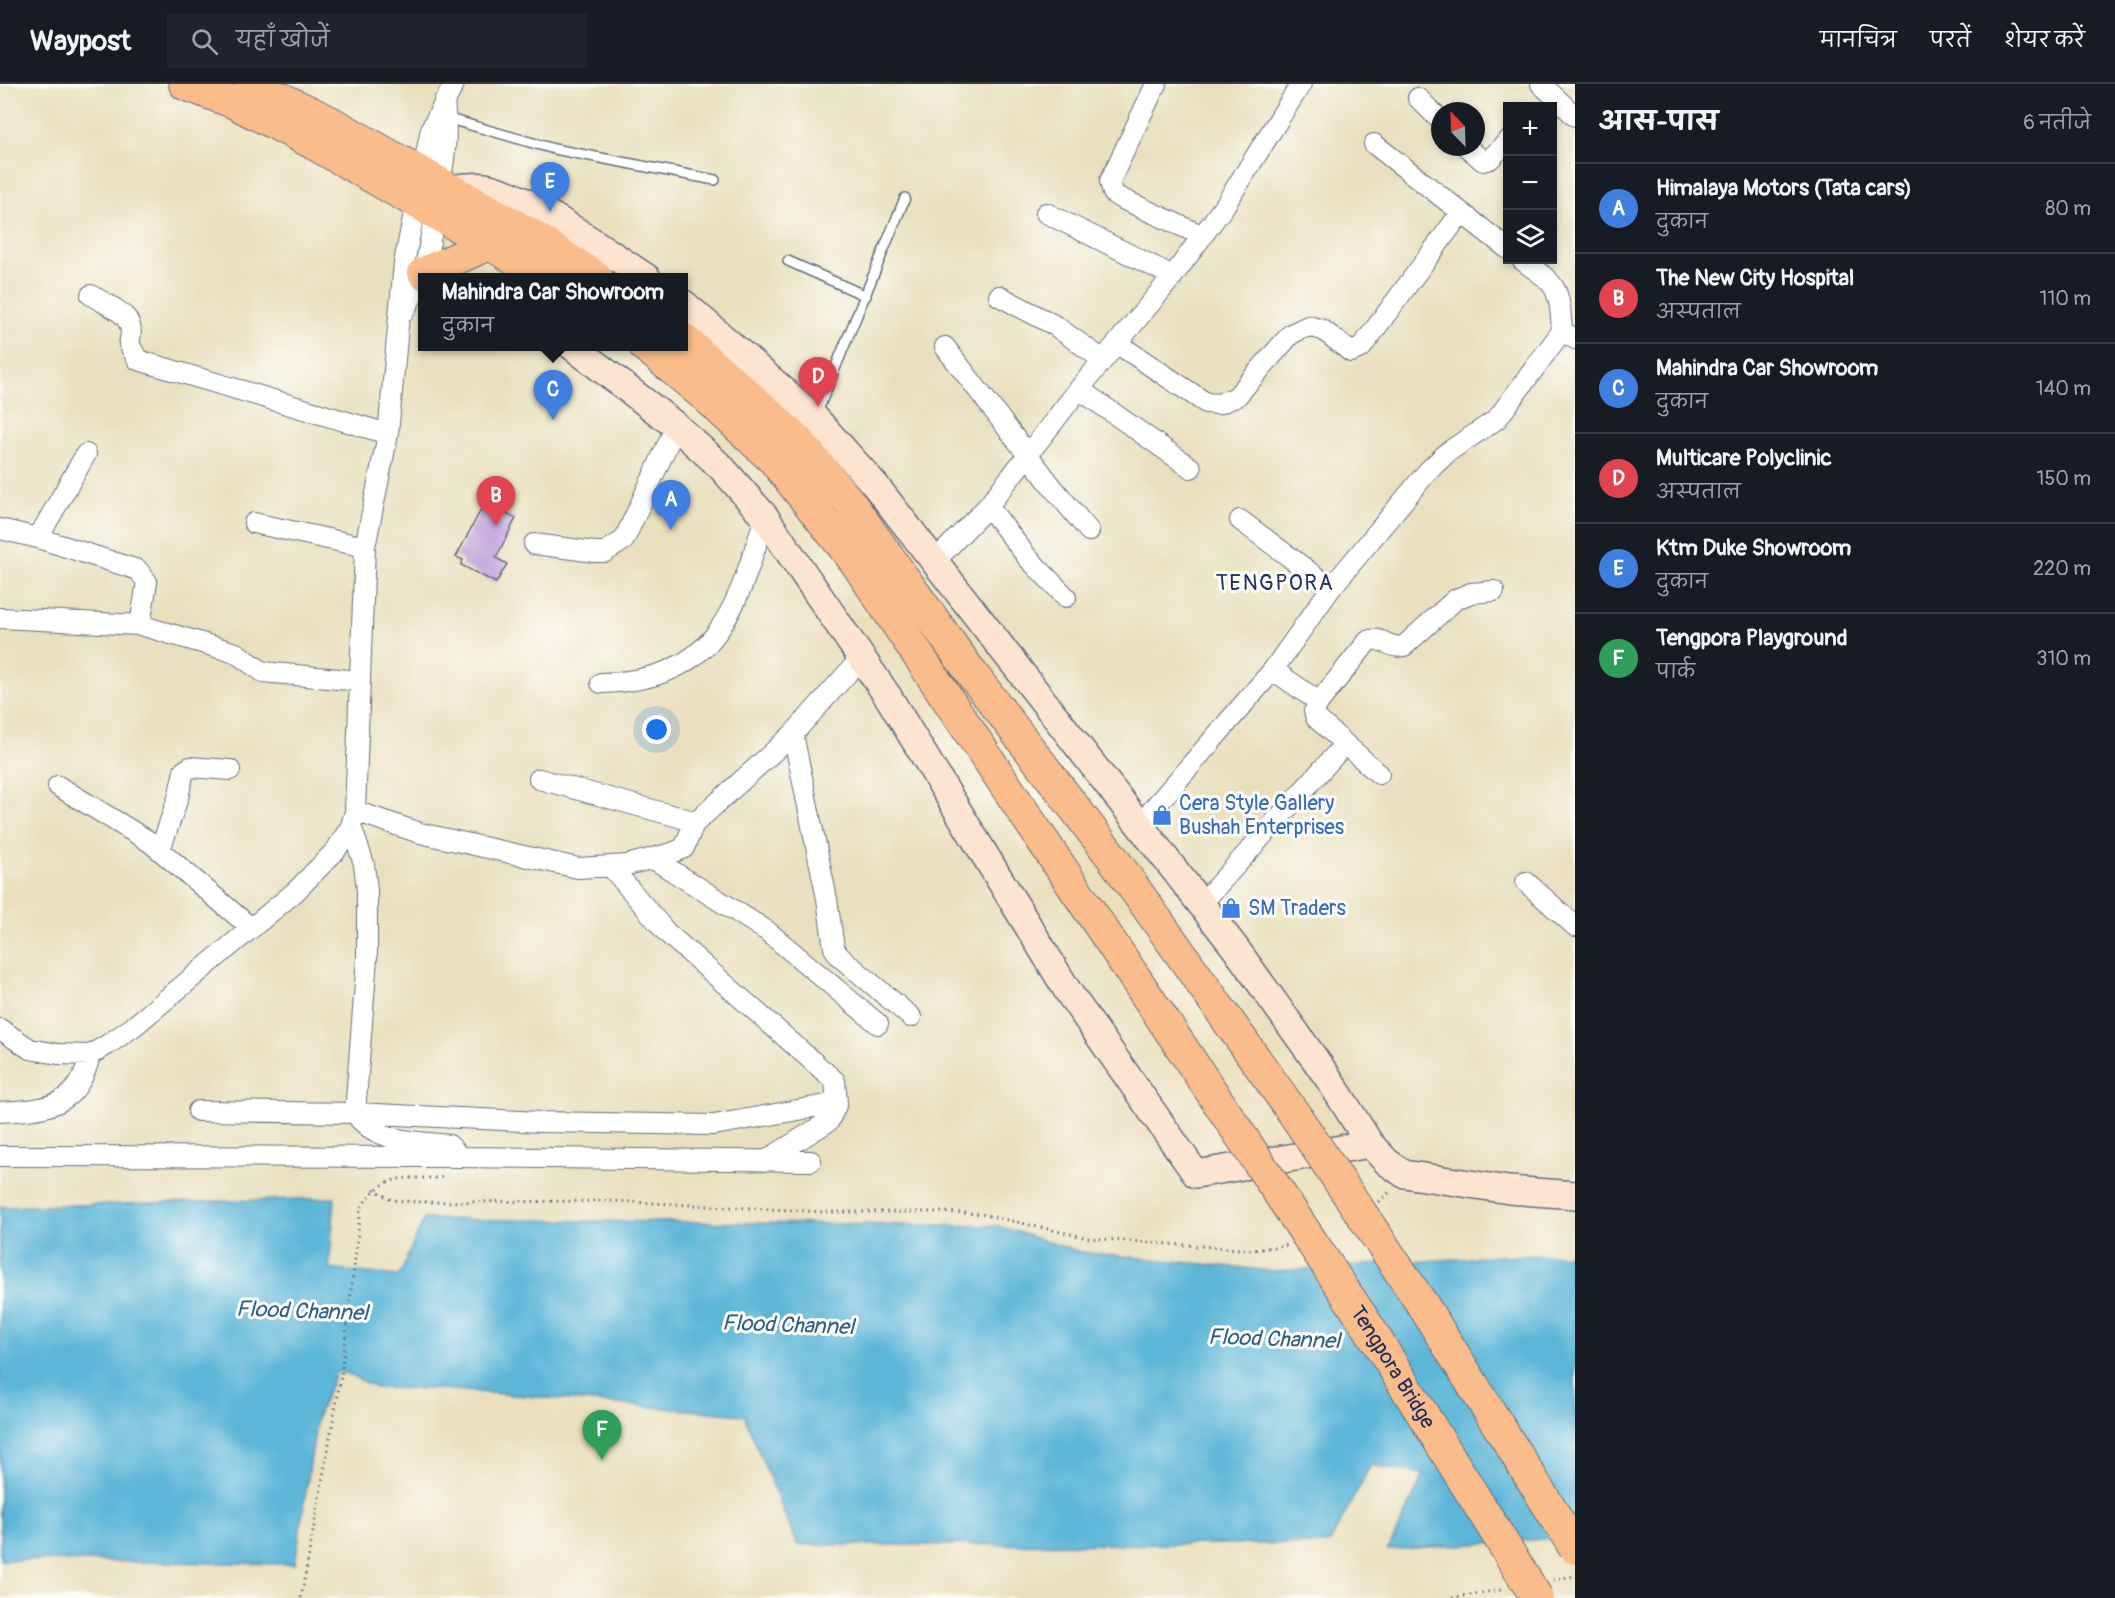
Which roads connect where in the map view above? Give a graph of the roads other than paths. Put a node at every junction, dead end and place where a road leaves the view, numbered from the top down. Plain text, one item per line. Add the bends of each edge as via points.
1 (185, 84) edge
2 (454, 84) edge
3 (1156, 84) edge
4 (1301, 84) edge
5 (259, 86) edge
6 (1544, 95) edge
7 (1418, 98) dead end
8 (445, 110) junction
9 (1431, 111) edge
10 (1575, 116) edge
11 (1374, 144) dead end
12 (1503, 146) edge
13 (1477, 156) edge
14 (715, 180) dead end
15 (432, 192) junction
16 (905, 198) dead end
17 (1046, 213) dead end
18 (1460, 214) junction
19 (1203, 237) junction
20 (1503, 245) edge
21 (507, 258) edge
22 (788, 261) dead end
23 (1527, 264) edge
24 (424, 273) joint
25 (538, 273) edge
26 (589, 273) edge
27 (639, 273) edge
28 (1173, 276) junction
29 (418, 284) edge
30 (91, 295) dead end
31 (866, 296) junction
32 (999, 296) dead end
33 (688, 307) edge
34 (400, 317) junction
35 (1569, 335) edge
36 (688, 343) edge
37 (1118, 344) junction
38 (945, 346) dead end
39 (578, 351) edge
40 (651, 351) edge
41 (1103, 360) junction
42 (1079, 389) junction
43 (815, 418) junction
44 (676, 426) junction
45 (388, 434) junction
46 (86, 454) dead end
47 (1029, 456) junction
48 (1191, 468) dead end
49 (988, 506) junction
50 (765, 517) junction
51 (1240, 520) dead end
52 (254, 523) dead end
53 (0, 529) edge
54 (1089, 531) dead end
55 (38, 538) junction
56 (534, 544) dead end
57 (365, 547) junction
58 (936, 560) junction
59 (1331, 588) junction
60 (1494, 591) dead end
61 (1066, 597) dead end
62 (0, 618) edge
63 (140, 625) junction
64 (862, 657) junction
65 (1273, 670) junction
66 (360, 681) junction
67 (601, 683) dead end
68 (1319, 702) junction
69 (793, 734) junction
70 (1345, 744) junction
71 (230, 770) dead end
72 (1379, 774) dead end
73 (539, 779) dead end
74 (58, 786) dead end
75 (353, 818) junction
76 (694, 824) junction
77 (1139, 825) junction
78 (160, 850) junction
79 (652, 858) junction
80 (611, 867) junction
81 (1526, 882) dead end
82 (1201, 904) junction
83 (1575, 926) edge
84 (250, 927) junction
85 (911, 1017) dead end
86 (878, 1023) dead end
87 (0, 1029) edge
88 (90, 1055) junction
89 (837, 1103) junction
90 (0, 1112) edge
91 (198, 1112) dead end
92 (355, 1113) junction
93 (1370, 1144) junction
94 (0, 1156) edge
95 (461, 1157) junction
96 (765, 1161) junction
97 (811, 1161) dead end
98 (1575, 1195) edge
99 (1575, 1548) edge
100 (1537, 1598) edge

1 - 15 highway
2 - 8 street
3 - 19 street via 1110,181 1111,187 1119,197
4 - 19 street
5 - 15 highway via 330,122
6 - 10 street
7 - 9 street
8 - 14 lane via 554,149
8 - 15 street via 431,129
11 - 18 street
12 - 13 street via 1490,159 1483,161
15 - 21 highway
15 - 24 street
15 - 26 highway via 526,232
15 - 27 main road via 483,187 501,191 544,213
15 - 34 street via 404,263
16 - 31 lane
17 - 28 street
18 - 20 street
18 - 37 street via 1361,348 1351,352 1323,330 1308,326 1291,334 1236,397 1227,402 1206,403
19 - 28 street
21 - 24 highway
21 - 25 highway
22 - 31 lane
23 - 35 street via 1554,284
28 - 37 street
29 - 34 street
30 - 45 street via 128,318 133,331 129,344 138,360
31 - 43 lane
32 - 41 street via 1054,325
33 - 43 main road
34 - 45 street
35 - 59 street via 1497,418 1441,457
36 - 99 highway, bridge via 767,412 820,466 1119,866 1424,1306
37 - 41 street
38 - 47 street
39 - 44 main road
40 - 100 highway, Tengpora Bridge, bridge via 774,460 842,543 1357,1309
41 - 42 street
42 - 47 street
42 - 48 street
43 - 58 main road
44 - 50 main road via 721,467
44 - 56 street via 624,540 605,552
45 - 57 street
46 - 55 street
47 - 49 street
47 - 54 street
49 - 58 street
49 - 61 street via 1028,558
50 - 64 main road
50 - 67 street via 737,599 705,648 676,669 655,677
51 - 59 street
52 - 57 street
53 - 55 street
55 - 63 street via 138,570 147,582
57 - 66 street
58 - 77 main road
59 - 65 street
60 - 68 street via 1456,599 1404,646 1398,648 1378,639 1368,641
62 - 63 street
63 - 66 street via 236,653 263,672
64 - 69 street
64 - 93 main road via 1069,993 1196,1174
65 - 68 street
65 - 77 street
66 - 75 street
68 - 70 street via 1314,711 1316,718
69 - 76 street
69 - 85 street via 834,948
70 - 72 street
70 - 82 street
71 - 78 street via 184,771
73 - 76 street
74 - 78 street
75 - 80 street via 578,868
75 - 84 street via 336,849 296,891
75 - 92 street via 368,890
76 - 79 street via 684,848
77 - 82 main road
78 - 84 street
79 - 80 street
79 - 86 street via 767,931
80 - 89 street via 666,932 825,1071 834,1081
81 - 83 street
82 - 93 main road via 1329,1079
84 - 88 street via 133,1028
87 - 88 street via 30,1049
88 - 90 street via 76,1090 60,1104
89 - 92 street via 714,1125
89 - 96 street via 829,1121
91 - 92 street
92 - 95 street via 364,1126 383,1136 449,1146
93 - 98 main road via 1404,1174
94 - 95 street
95 - 96 street
96 - 97 street

